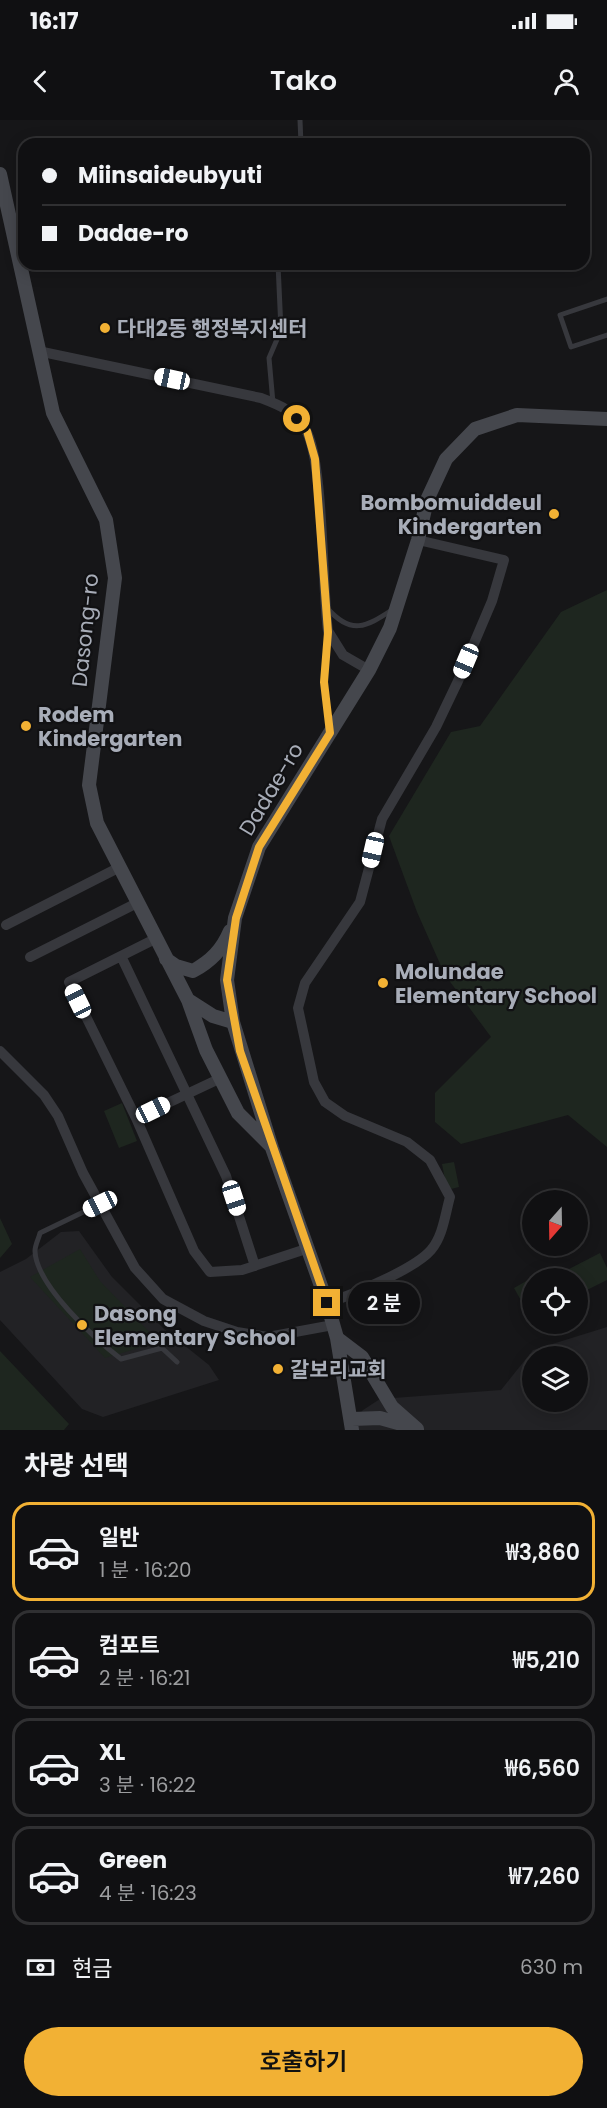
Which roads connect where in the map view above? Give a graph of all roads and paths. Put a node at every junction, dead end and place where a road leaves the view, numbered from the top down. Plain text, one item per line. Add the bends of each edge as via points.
1 (300, 120) edge
2 (301, 138) edge
3 (0, 174) edge
4 (18, 258) edge
5 (21, 270) edge
6 (278, 270) edge
7 (607, 299) edge
8 (607, 335) edge
9 (38, 351) junction
10 (273, 403) junction
11 (607, 419) edge
12 (418, 540) junction
13 (325, 605) junction
14 (396, 607) junction
15 (328, 632) junction
16 (369, 670) junction
17 (330, 733) junction
18 (118, 868) junction
19 (137, 903) junction
20 (236, 918) junction
21 (6, 925) dead end
22 (155, 939) junction
23 (121, 956) junction
24 (30, 957) dead end
25 (165, 958) junction
26 (188, 1000) junction
27 (233, 1022) junction
28 (0, 1051) edge
29 (221, 1078) junction
30 (186, 1094) junction
31 (136, 1118) junction
32 (272, 1148) junction
33 (100, 1204) junction
34 (309, 1248) junction
35 (255, 1266) junction
36 (327, 1303) junction
37 (335, 1331) junction
38 (177, 1362) dead end
39 (352, 1425) edge
40 (418, 1429) edge

1 - 2 lane
3 - 4 main road, Dasong-ro
5 - 9 main road, Dasong-ro
6 - 10 lane via 281,330 269,358
7 - 8 lane via 560,315 571,347
9 - 10 street
9 - 18 main road, Dasong-ro via 53,413 106,520 115,578 89,785 97,823
10 - 13 street via 287,407 307,431 315,459
11 - 12 main road, Dadae-ro via 517,415 475,429 446,459 427,500
12 - 14 main road, Dadae-ro
12 - 36 street via 504,560 492,601 436,727 382,819 360,902 304,983 298,1008 314,1082 325,1102 345,1116 407,1142 430,1160 450,1197 441,1231 430,1251 393,1275
13 - 14 lane via 336,618 356,627 370,624
13 - 15 street
14 - 16 main road, Dadae-ro
15 - 16 street via 343,655
15 - 17 lane via 324,682
16 - 17 main road, Dadae-ro
17 - 20 main road, Dadae-ro via 259,847
18 - 19 main road, Dasong-ro
18 - 21 street
19 - 22 main road, Dasong-ro
19 - 24 street
20 - 25 main road via 223,946 193,971
20 - 27 main road, Dadae-ro via 227,980
22 - 23 street
22 - 25 main road, Dasong-ro
23 - 30 street
23 - 31 street via 69,982
25 - 26 main road, Dasong-ro
26 - 27 main road, Dasong-ro via 213,1016
26 - 29 main road
27 - 32 main road, Dadae-ro
28 - 33 street via 44,1095 58,1116
29 - 30 street
29 - 32 main road via 238,1113
30 - 31 street
30 - 35 street via 226,1176
31 - 35 street via 194,1251 210,1272
32 - 34 main road, Dadae-ro
33 - 37 street via 142,1276 163,1299 204,1321 237,1332 268,1337
33 - 38 lane via 40,1233 35,1250 47,1287 121,1359 162,1348
34 - 35 street
34 - 36 main road, Dadae-ro
36 - 37 main road, Dadae-ro
37 - 39 main road, Dadae-ro
37 - 40 main road via 362,1358 392,1407
39 - 40 main road via 380,1418

